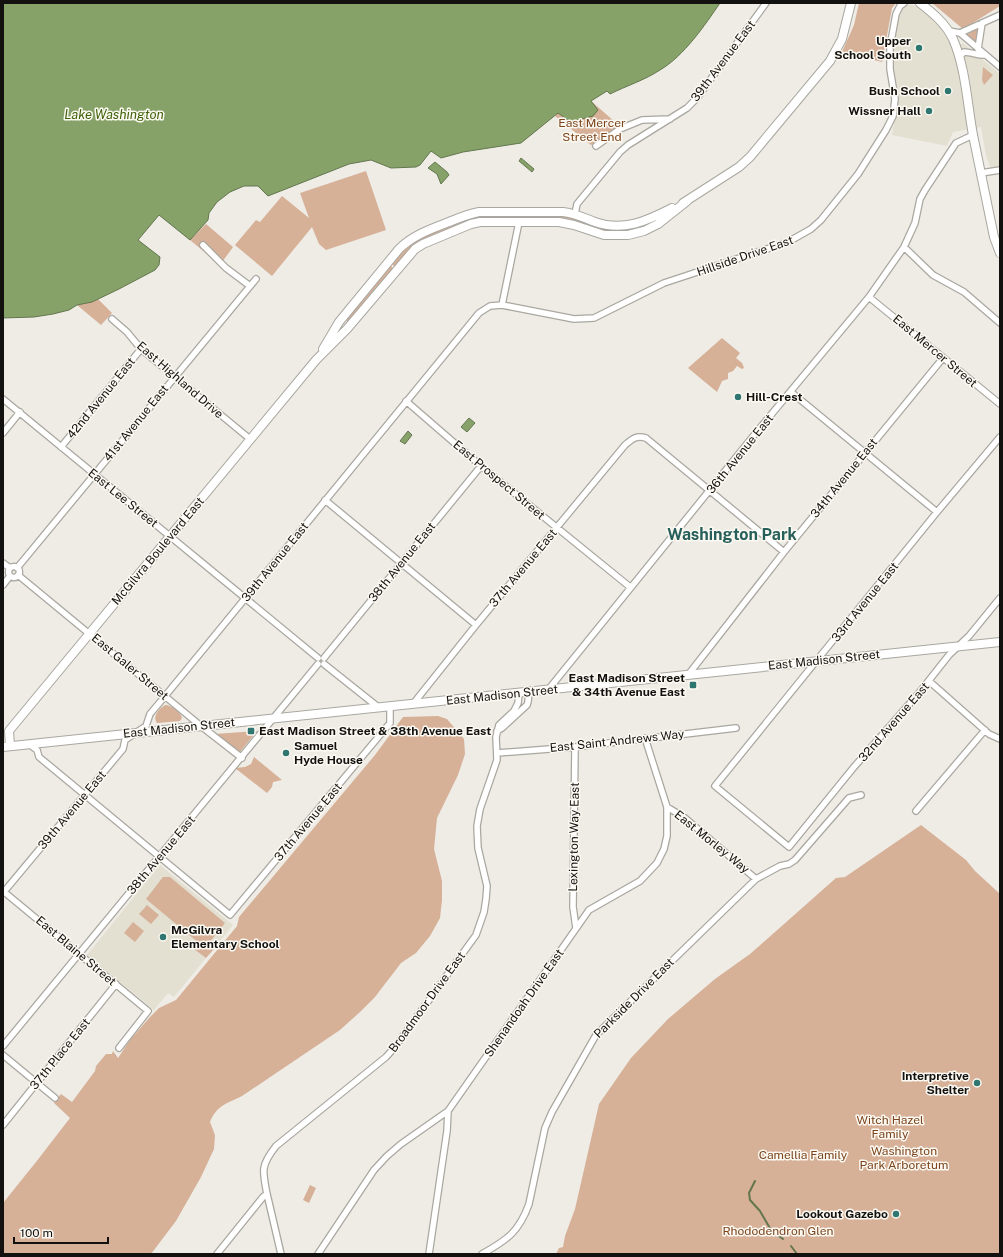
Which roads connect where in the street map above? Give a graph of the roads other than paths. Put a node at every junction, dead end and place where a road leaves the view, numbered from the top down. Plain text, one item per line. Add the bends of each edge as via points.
1 (766, 3) edge
2 (851, 3) edge
3 (904, 3) edge
4 (920, 3) edge
5 (1000, 15) edge
6 (982, 23) junction
7 (948, 32) junction
8 (960, 33) junction
9 (978, 49) junction
10 (985, 55) junction
11 (959, 57) junction
12 (1000, 67) edge
13 (670, 119) junction
14 (973, 135) junction
15 (596, 146) dead end
16 (1000, 170) edge
17 (981, 173) junction
18 (687, 201) junction
19 (575, 214) junction
20 (519, 222) junction
21 (203, 245) dead end
22 (904, 247) junction
23 (1000, 253) edge
24 (256, 279) dead end
25 (250, 286) junction
26 (869, 297) junction
27 (502, 305) junction
28 (112, 319) dead end
29 (339, 322) junction
30 (1000, 323) edge
31 (347, 329) junction
32 (141, 349) junction
33 (943, 358) junction
34 (316, 360) junction
35 (174, 376) junction
36 (791, 392) junction
37 (3, 399) edge
38 (406, 402) junction
39 (1000, 404) edge
40 (20, 412) junction
41 (3, 433) edge
42 (1000, 437) edge
43 (250, 439) junction
44 (61, 447) junction
45 (865, 452) junction
46 (481, 466) junction
47 (94, 474) junction
48 (710, 490) junction
49 (325, 500) junction
50 (937, 512) junction
51 (557, 528) junction
52 (170, 536) junction
53 (784, 552) junction
54 (3, 563) edge
55 (402, 563) junction
56 (10, 568) junction
57 (17, 568) junction
58 (18, 575) junction
59 (10, 576) junction
60 (3, 585) edge
61 (630, 587) junction
62 (1000, 598) edge
63 (246, 599) junction
64 (476, 624) junction
65 (90, 634) junction
66 (1000, 642) edge
67 (959, 646) junction
68 (321, 661) junction
69 (818, 661) junction
70 (688, 675) junction
71 (929, 681) junction
72 (548, 690) junction
73 (529, 692) junction
74 (519, 693) junction
75 (165, 696) junction
76 (413, 704) junction
77 (390, 706) junction
78 (378, 707) junction
79 (274, 718) junction
80 (201, 726) junction
81 (6, 728) edge
82 (736, 728) dead end
83 (984, 730) junction
84 (497, 731) junction
85 (136, 733) junction
86 (646, 738) junction
87 (1000, 739) edge
88 (29, 744) junction
89 (575, 746) junction
90 (7, 747) edge
91 (497, 753) junction
92 (242, 758) junction
93 (85, 795) junction
94 (860, 795) dead end
95 (667, 807) junction
96 (916, 811) dead end
97 (789, 847) joint
98 (160, 856) junction
99 (756, 879) junction
100 (3, 892) edge
101 (576, 928) junction
102 (80, 954) junction
103 (116, 984) junction
104 (3, 1046) edge
105 (119, 1048) dead end
106 (3, 1055) edge
107 (37, 1083) junction
108 (55, 1098) dead end
109 (448, 1111) junction
110 (3, 1124) edge
111 (267, 1194) junction
112 (217, 1254) edge
113 (281, 1254) edge
114 (318, 1254) edge
115 (429, 1254) edge
116 (482, 1254) edge

1 - 13 street, 39th Avenue East via 697,98
2 - 18 street, McGilvra Boulevard East via 842,39 830,61 754,153 739,167
3 - 27 street, Hillside Drive East via 896,14 890,47 890,69 895,99 893,116 858,174 811,229 788,242 664,283 594,318 574,319
4 - 7 street via 936,16
5 - 6 street
6 - 8 street
6 - 9 street
7 - 8 street
7 - 11 street
8 - 9 street
9 - 10 street
10 - 11 street via 964,52
10 - 12 street
11 - 14 street
13 - 15 street via 642,120 620,129
13 - 19 street, 39th Avenue East via 620,152 578,204
14 - 17 street
14 - 22 street, 36th Avenue East via 956,143 925,190
16 - 17 street
17 - 23 street via 994,238
18 - 19 street, McGilvra Boulevard East via 634,225 604,224
18 - 20 street, McGilvra Boulevard East via 658,224 628,235 604,235 559,222
19 - 29 street, McGilvra Boulevard East via 479,212 419,234 399,249
20 - 27 street
20 - 31 street, McGilvra Boulevard East via 475,223 419,246
21 - 25 street via 226,268
22 - 26 street, 36th Avenue East
22 - 30 street via 933,274 964,292
24 - 25 street, 41st Avenue East
25 - 35 street, 41st Avenue East
26 - 33 street, East Mercer Street
26 - 36 street, 36th Avenue East
27 - 38 street, 39th Avenue East via 490,306 479,313
28 - 32 street, East Highland Drive
29 - 31 street
29 - 34 street, McGilvra Boulevard East
31 - 34 street, McGilvra Boulevard East
32 - 35 street, East Highland Drive
32 - 44 street, 42nd Avenue East
33 - 39 street, East Mercer Street
33 - 45 street, 34th Avenue East
34 - 43 street, McGilvra Boulevard East
35 - 43 street, East Highland Drive
35 - 47 street, 41st Avenue East
36 - 45 street
36 - 48 street, 36th Avenue East
37 - 40 street, East Lee Street
38 - 46 street, East Prospect Street
38 - 49 street, 39th Avenue East
40 - 41 street
40 - 44 street, East Lee Street
42 - 50 street, 33rd Avenue East
43 - 52 street, McGilvra Boulevard East
44 - 47 street, East Lee Street
45 - 50 street
45 - 53 street, 34th Avenue East
46 - 51 street, East Prospect Street
46 - 55 street, 38th Avenue East
47 - 52 street, East Lee Street
47 - 57 street, 41st Avenue East
48 - 51 street, 37th Avenue East via 646,438 638,436 625,445
48 - 53 street
48 - 61 street, 36th Avenue East
49 - 55 street
49 - 63 street, 39th Avenue East
50 - 69 street, 33rd Avenue East
51 - 61 street, East Prospect Street
51 - 64 street, 37th Avenue East
52 - 63 street, East Lee Street
52 - 65 street, McGilvra Boulevard East
53 - 70 street, 34th Avenue East
54 - 56 street
55 - 64 street
55 - 68 street, 38th Avenue East
56 - 57 street
56 - 59 street
57 - 58 street
58 - 59 street
58 - 65 street, East Galer Street
59 - 60 street
61 - 72 street, 36th Avenue East
62 - 67 street, 32nd Avenue East
63 - 68 street, East Lee Street
63 - 75 street, 39th Avenue East
64 - 76 street, 37th Avenue East
65 - 75 street, East Galer Street
65 - 81 street, McGilvra Boulevard East
66 - 67 street, East Madison Street
67 - 69 street, East Madison Street
67 - 71 street, 32nd Avenue East
68 - 78 street, East Lee Street
68 - 79 street, 38th Avenue East
69 - 70 street, East Madison Street
69 - 97 street, 33rd Avenue East via 715,786
70 - 72 street, East Madison Street
71 - 83 street
71 - 97 street, 32nd Avenue East
72 - 73 street, East Madison Street
73 - 74 street, East Madison Street
73 - 84 street via 527,705
74 - 76 street, East Madison Street
74 - 84 street via 514,711 499,725
75 - 80 street, East Galer Street
75 - 85 street, 39th Avenue East via 150,714 146,726
76 - 77 street, East Madison Street
77 - 78 street, East Madison Street
77 - 98 street, 37th Avenue East via 390,723 230,915
78 - 79 street, East Madison Street
79 - 80 street, East Madison Street
79 - 92 street, 38th Avenue East
80 - 85 street, East Madison Street
80 - 92 street, East Galer Street
81 - 90 street, McGilvra Boulevard East
82 - 86 street, East Saint Andrews Way
83 - 87 street
83 - 96 street
84 - 91 street, Broadmoor Drive East
85 - 88 street, East Madison Street
85 - 93 street, 39th Avenue East via 125,740 123,749
86 - 89 street, East Saint Andrews Way
86 - 95 street, Shenandoah Drive East
88 - 90 street, East Madison Street
88 - 93 street via 37,750 39,757
89 - 91 street, East Saint Andrews Way
89 - 101 street, Lexington Way East via 573,907
91 - 111 street, Broadmoor Drive East via 477,826 486,892 484,912 476,935 386,1057 287,1136 268,1156 263,1175
92 - 98 street, 38th Avenue East
93 - 98 street
93 - 100 street, 39th Avenue East
94 - 99 street, Parkside Drive East via 849,798 795,860
95 - 99 street, East Morley Way via 690,822
95 - 101 street, Shenandoah Drive East via 667,836 662,854 653,868 632,887 589,910
98 - 102 street, 38th Avenue East
99 - 116 street, Parkside Drive East via 596,1035 545,1128 525,1214 509,1237
100 - 102 street, East Blaine Street
101 - 109 street, Shenandoah Drive East
102 - 103 street, East Blaine Street
102 - 104 street, 38th Avenue East
103 - 105 street, East Blaine Street via 148,1011
103 - 107 street, 37th Place East
106 - 107 street
107 - 108 street
107 - 110 street, 37th Place East
109 - 114 street, Shenandoah Drive East via 401,1144 374,1170
109 - 115 street
111 - 112 street
111 - 113 street, Broadmoor Drive East

